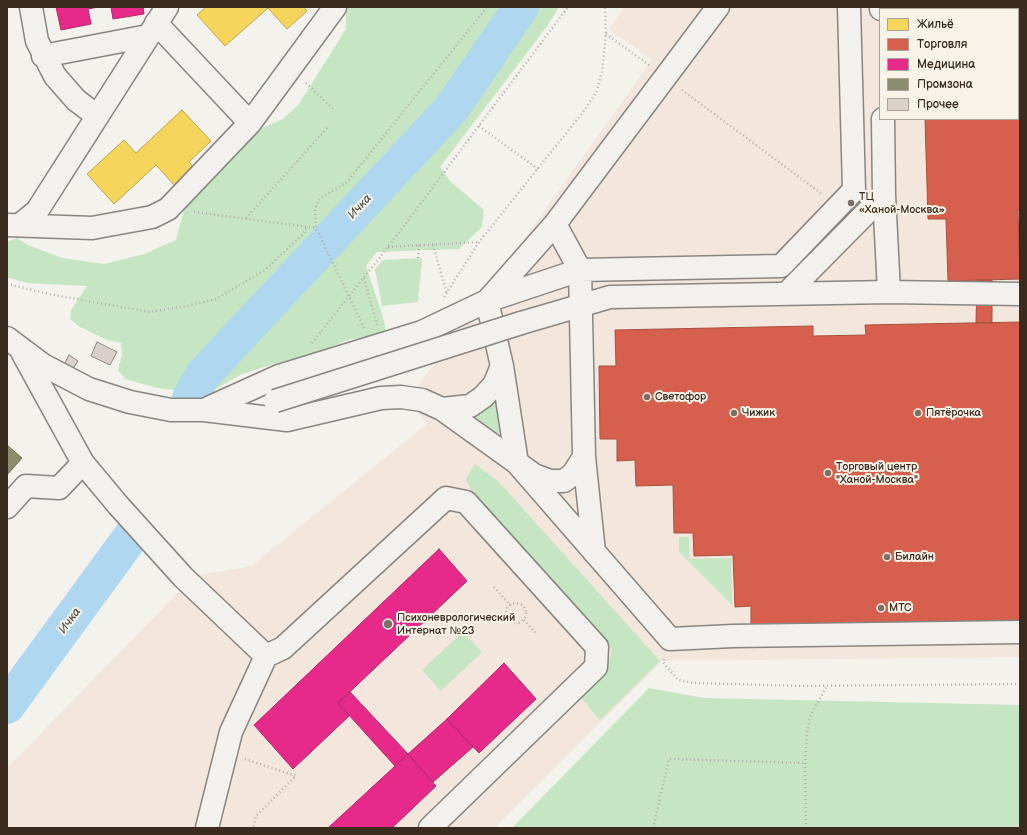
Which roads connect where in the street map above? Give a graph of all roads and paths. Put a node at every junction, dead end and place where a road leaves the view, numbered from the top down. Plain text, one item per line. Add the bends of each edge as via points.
1 (31, 7) edge
2 (334, 7) edge
3 (487, 7) edge
4 (568, 7) edge
5 (605, 7) edge
6 (718, 7) edge
7 (849, 7) edge
8 (157, 22) edge
9 (606, 33) junction
10 (43, 56) junction
11 (290, 68) junction
12 (666, 78) junction
13 (333, 109) dead end
14 (97, 116) junction
15 (883, 120) edge
16 (250, 123) junction
17 (478, 126) junction
18 (328, 127) dead end
19 (538, 169) junction
20 (884, 195) junction
21 (838, 207) junction
22 (168, 209) junction
23 (245, 219) junction
24 (14, 224) edge
25 (555, 224) junction
26 (307, 227) junction
27 (316, 228) junction
28 (479, 242) junction
29 (419, 245) junction
30 (433, 245) junction
31 (388, 247) junction
32 (418, 258) dead end
33 (580, 270) junction
34 (364, 278) junction
35 (7, 284) edge
36 (889, 292) junction
37 (787, 293) junction
38 (447, 294) junction
39 (1020, 294) edge
40 (349, 296) junction
41 (443, 299) dead end
42 (487, 301) junction
43 (383, 325) dead end
44 (378, 328) junction
45 (372, 330) dead end
46 (366, 332) dead end
47 (13, 343) edge
48 (311, 345) dead end
49 (502, 366) junction
50 (442, 409) junction
51 (204, 410) junction
52 (584, 457) junction
53 (83, 463) junction
54 (517, 463) junction
55 (7, 507) edge
56 (594, 552) junction
57 (494, 587) dead end
58 (511, 606) junction
59 (524, 620) junction
60 (1020, 632) edge
61 (536, 634) dead end
62 (670, 640) junction
63 (266, 656) junction
64 (1020, 684) edge
65 (827, 686) junction
66 (226, 752) junction
67 (805, 763) junction
68 (207, 828) edge
69 (253, 828) edge
70 (430, 828) edge
71 (654, 828) edge
72 (806, 828) edge

1 - 10 street via 37,41
2 - 11 street
3 - 27 path via 347,182 318,200 315,211
4 - 17 path
5 - 9 path
6 - 12 street
7 - 21 street via 854,190
8 - 10 street
8 - 14 street
8 - 16 street
9 - 12 path
9 - 19 path via 602,72 596,93
10 - 14 street via 54,76 66,90
11 - 13 path
11 - 16 street
12 - 21 path
12 - 25 street
14 - 24 street via 36,211
15 - 20 street
16 - 22 street
17 - 19 path
17 - 31 path
18 - 23 path
19 - 28 path
20 - 36 street
20 - 37 street
21 - 33 street via 781,266
22 - 23 path
22 - 24 street via 152,217 92,228
23 - 26 path
25 - 33 street
25 - 42 street
26 - 27 path
26 - 35 path via 304,233 265,270 216,299 186,306 150,312
27 - 40 path
28 - 30 path
28 - 38 path
29 - 30 path
29 - 31 path
29 - 32 path
30 - 38 path
31 - 34 path
33 - 42 street
33 - 52 street
34 - 40 path
34 - 44 path
36 - 37 street
36 - 39 street
37 - 51 street, bridge via 610,297 275,401
38 - 41 path
40 - 46 path
40 - 48 path
42 - 49 street
42 - 51 street via 422,332 279,376
43 - 44 path
44 - 45 path
47 - 51 street via 43,365 89,389 130,402 171,410
47 - 53 street
49 - 50 street via 494,385 483,397 470,406
49 - 54 street
50 - 51 street via 422,400 401,397 381,398 287,420
50 - 54 street
52 - 54 street via 573,474 564,480 550,481
52 - 56 street
53 - 55 street via 59,488 26,486
53 - 63 street via 183,577
54 - 56 street
56 - 62 street
57 - 58 path
58 - 59 path via 516,604 524,608
58 - 59 path via 507,611 509,620 515,623
59 - 61 path
60 - 62 street via 733,636
62 - 65 path via 669,650 663,662 678,680 694,683
63 - 66 street via 231,732
63 - 70 street via 283,648 446,498 466,502 597,647 596,668
64 - 65 path
65 - 67 path via 811,714
66 - 68 street
66 - 69 path via 296,776 256,816
67 - 71 path via 669,760
67 - 72 path

